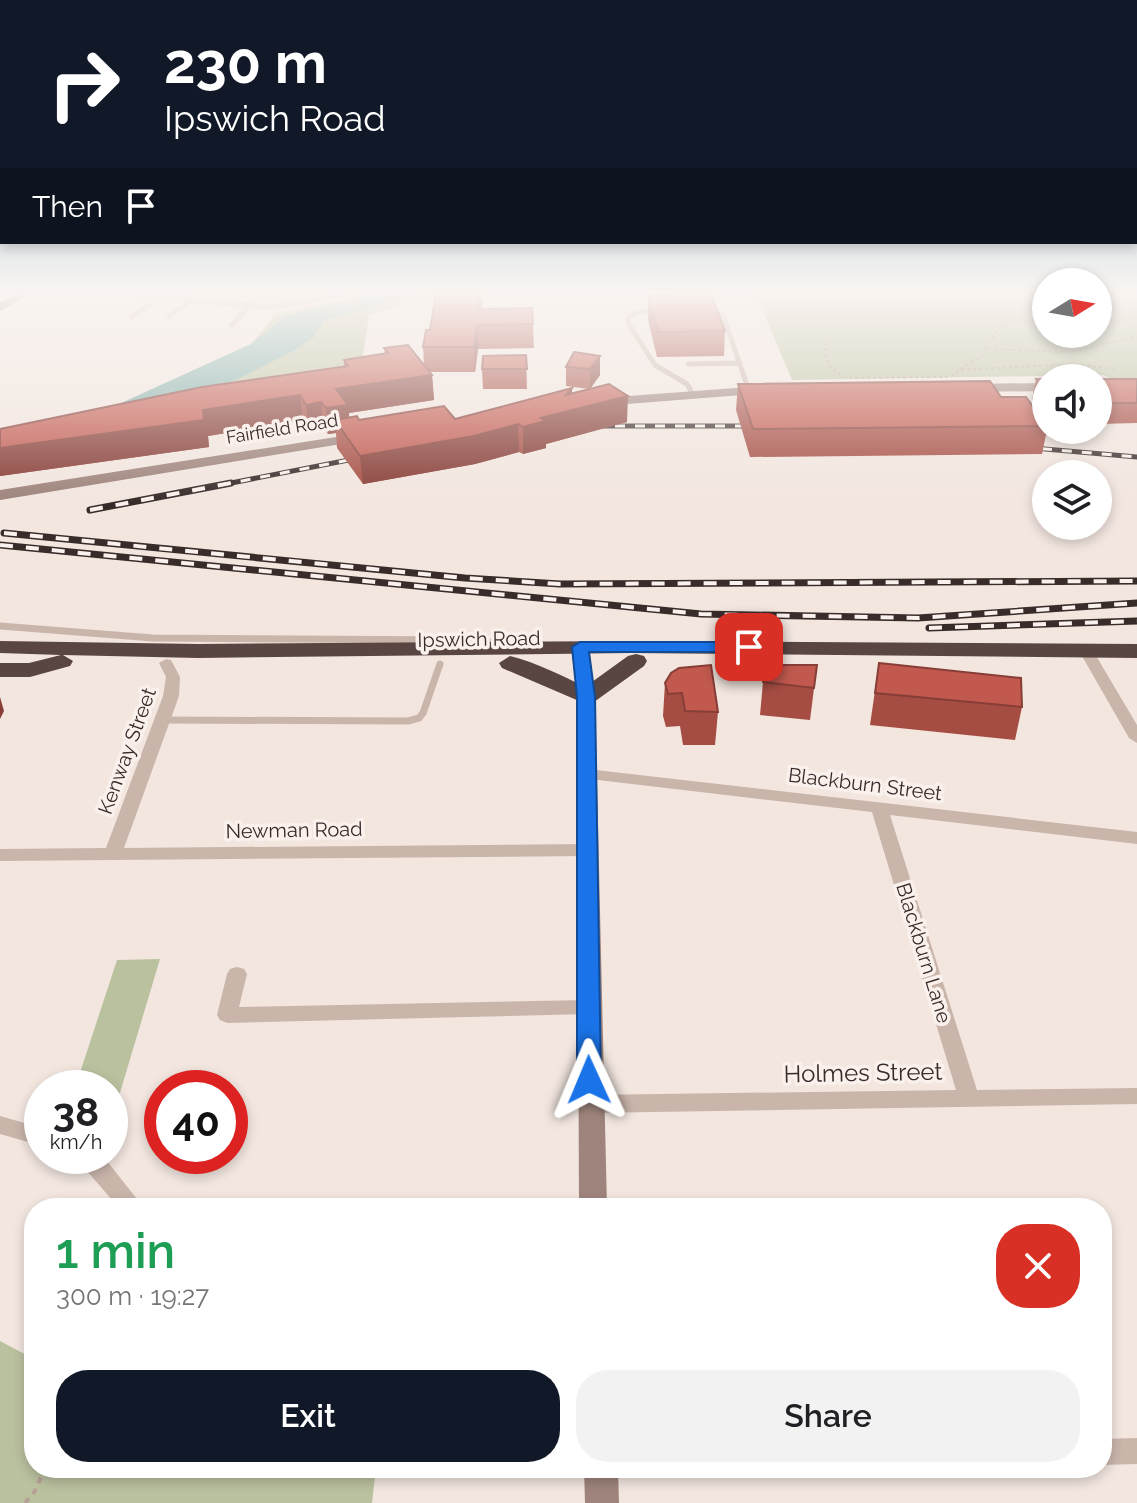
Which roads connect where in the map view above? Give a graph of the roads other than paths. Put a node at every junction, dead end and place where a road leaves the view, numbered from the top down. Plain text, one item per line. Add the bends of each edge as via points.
1 (654, 363) edge
2 (733, 363) edge
3 (740, 363) edge
4 (688, 364) dead end
5 (1032, 387) edge
6 (953, 388) edge
7 (774, 390) edge
8 (749, 391) junction
9 (693, 395) junction
10 (585, 403) edge
11 (382, 433) edge
12 (1, 494) edge
13 (0, 626) edge
14 (0, 647) edge
15 (1137, 651) edge
16 (581, 654) junction
17 (517, 655) junction
18 (1089, 656) junction
19 (0, 660) edge
20 (62, 661) junction
21 (636, 661) junction
22 (166, 663) junction
23 (440, 664) junction
24 (1137, 665) edge
25 (0, 670) edge
26 (586, 697) junction
27 (162, 720) junction
28 (1137, 738) edge
29 (587, 774) junction
30 (879, 808) junction
31 (1137, 838) edge
32 (588, 850) junction
33 (113, 854) junction
34 (0, 855) edge
35 (237, 974) dead end
36 (588, 1007) junction
37 (1137, 1096) edge
38 (969, 1098) junction
39 (590, 1104) junction
40 (0, 1125) edge
41 (24, 1132) edge
42 (105, 1174) edge
43 (125, 1198) edge
44 (593, 1198) edge
45 (1137, 1451) edge
46 (1112, 1452) edge
47 (601, 1478) edge
48 (602, 1503) edge

1 - 9 lane via 687,384
2 - 4 lane
3 - 8 lane
5 - 6 main road
7 - 8 main road
8 - 9 main road
9 - 10 main road
11 - 12 main road, Fairfield Road
13 - 17 lane, Ipswich Road via 114,637 474,640
14 - 17 highway, Ipswich Road
15 - 18 highway, Ipswich Road
16 - 17 highway, Ipswich Road
16 - 18 highway, Ipswich Road
16 - 21 highway, Ipswich Road
16 - 26 main road
17 - 23 highway, Ipswich Road
17 - 26 highway
18 - 21 highway, Ipswich Road
18 - 24 highway, Ipswich Road
18 - 28 street
19 - 20 highway
20 - 22 highway, Ipswich Road
20 - 25 highway via 30,670
21 - 26 highway
22 - 23 highway, Ipswich Road
22 - 27 street, Kenway Street via 174,683
23 - 27 lane via 423,713 408,721
26 - 29 main road
27 - 33 street, Kenway Street
29 - 30 street, Blackburn Street
29 - 32 main road
30 - 31 street, Blackburn Street
30 - 38 street, Blackburn Lane
32 - 33 street, Newman Road
32 - 36 main road
33 - 34 street, Newman Road
35 - 36 street via 227,1015
36 - 39 main road
37 - 38 street, Holmes Street
38 - 39 street, Holmes Street
39 - 44 main road
40 - 41 street
42 - 43 street
45 - 46 street
47 - 48 main road

